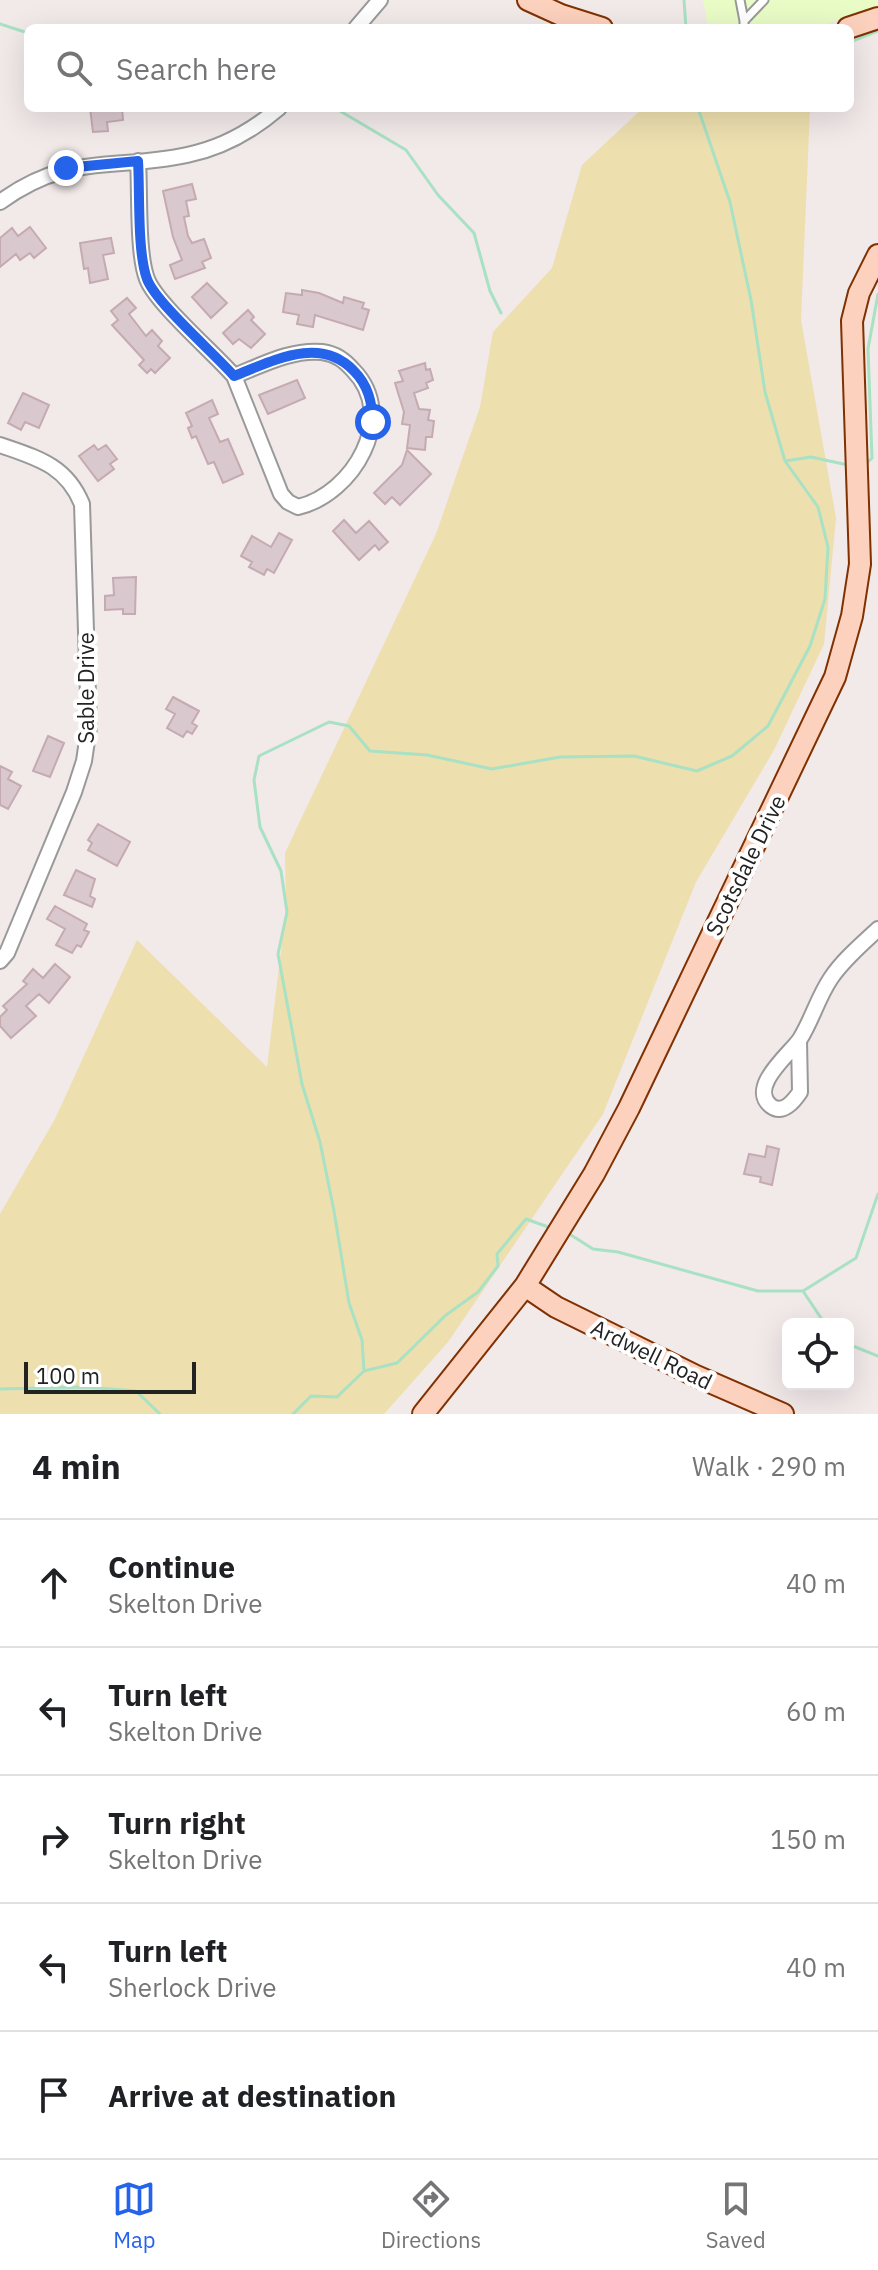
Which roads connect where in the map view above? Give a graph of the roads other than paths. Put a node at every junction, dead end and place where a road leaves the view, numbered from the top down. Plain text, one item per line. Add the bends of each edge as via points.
1 (380, 0) edge
2 (528, 0) edge
3 (740, 0) edge
4 (764, 0) edge
5 (878, 18) edge
6 (359, 24) edge
7 (589, 24) edge
8 (744, 24) edge
9 (745, 24) edge
10 (854, 26) edge
11 (274, 112) edge
12 (138, 161) junction
13 (0, 202) edge
14 (878, 255) edge
15 (234, 376) junction
16 (0, 445) edge
17 (878, 929) edge
18 (0, 961) edge
19 (799, 1041) dead end
20 (525, 1286) junction
21 (423, 1414) edge
22 (783, 1414) edge

1 - 6 street
2 - 7 street
3 - 8 lane
4 - 9 lane
5 - 10 street
11 - 12 street via 218,146
12 - 13 street via 66,168
12 - 15 street via 147,279
14 - 20 street, Scotsdale Drive via 852,321 860,564 839,665 629,1108
15 - 15 street via 309,352 339,357 361,378 372,406 370,438 342,480 315,503 298,507 281,494
16 - 18 street, Sable Drive via 61,472 82,504 89,727 74,792
17 - 19 street via 832,976
20 - 21 street, Scotsdale Drive
20 - 22 street, Ardwell Road via 570,1314

